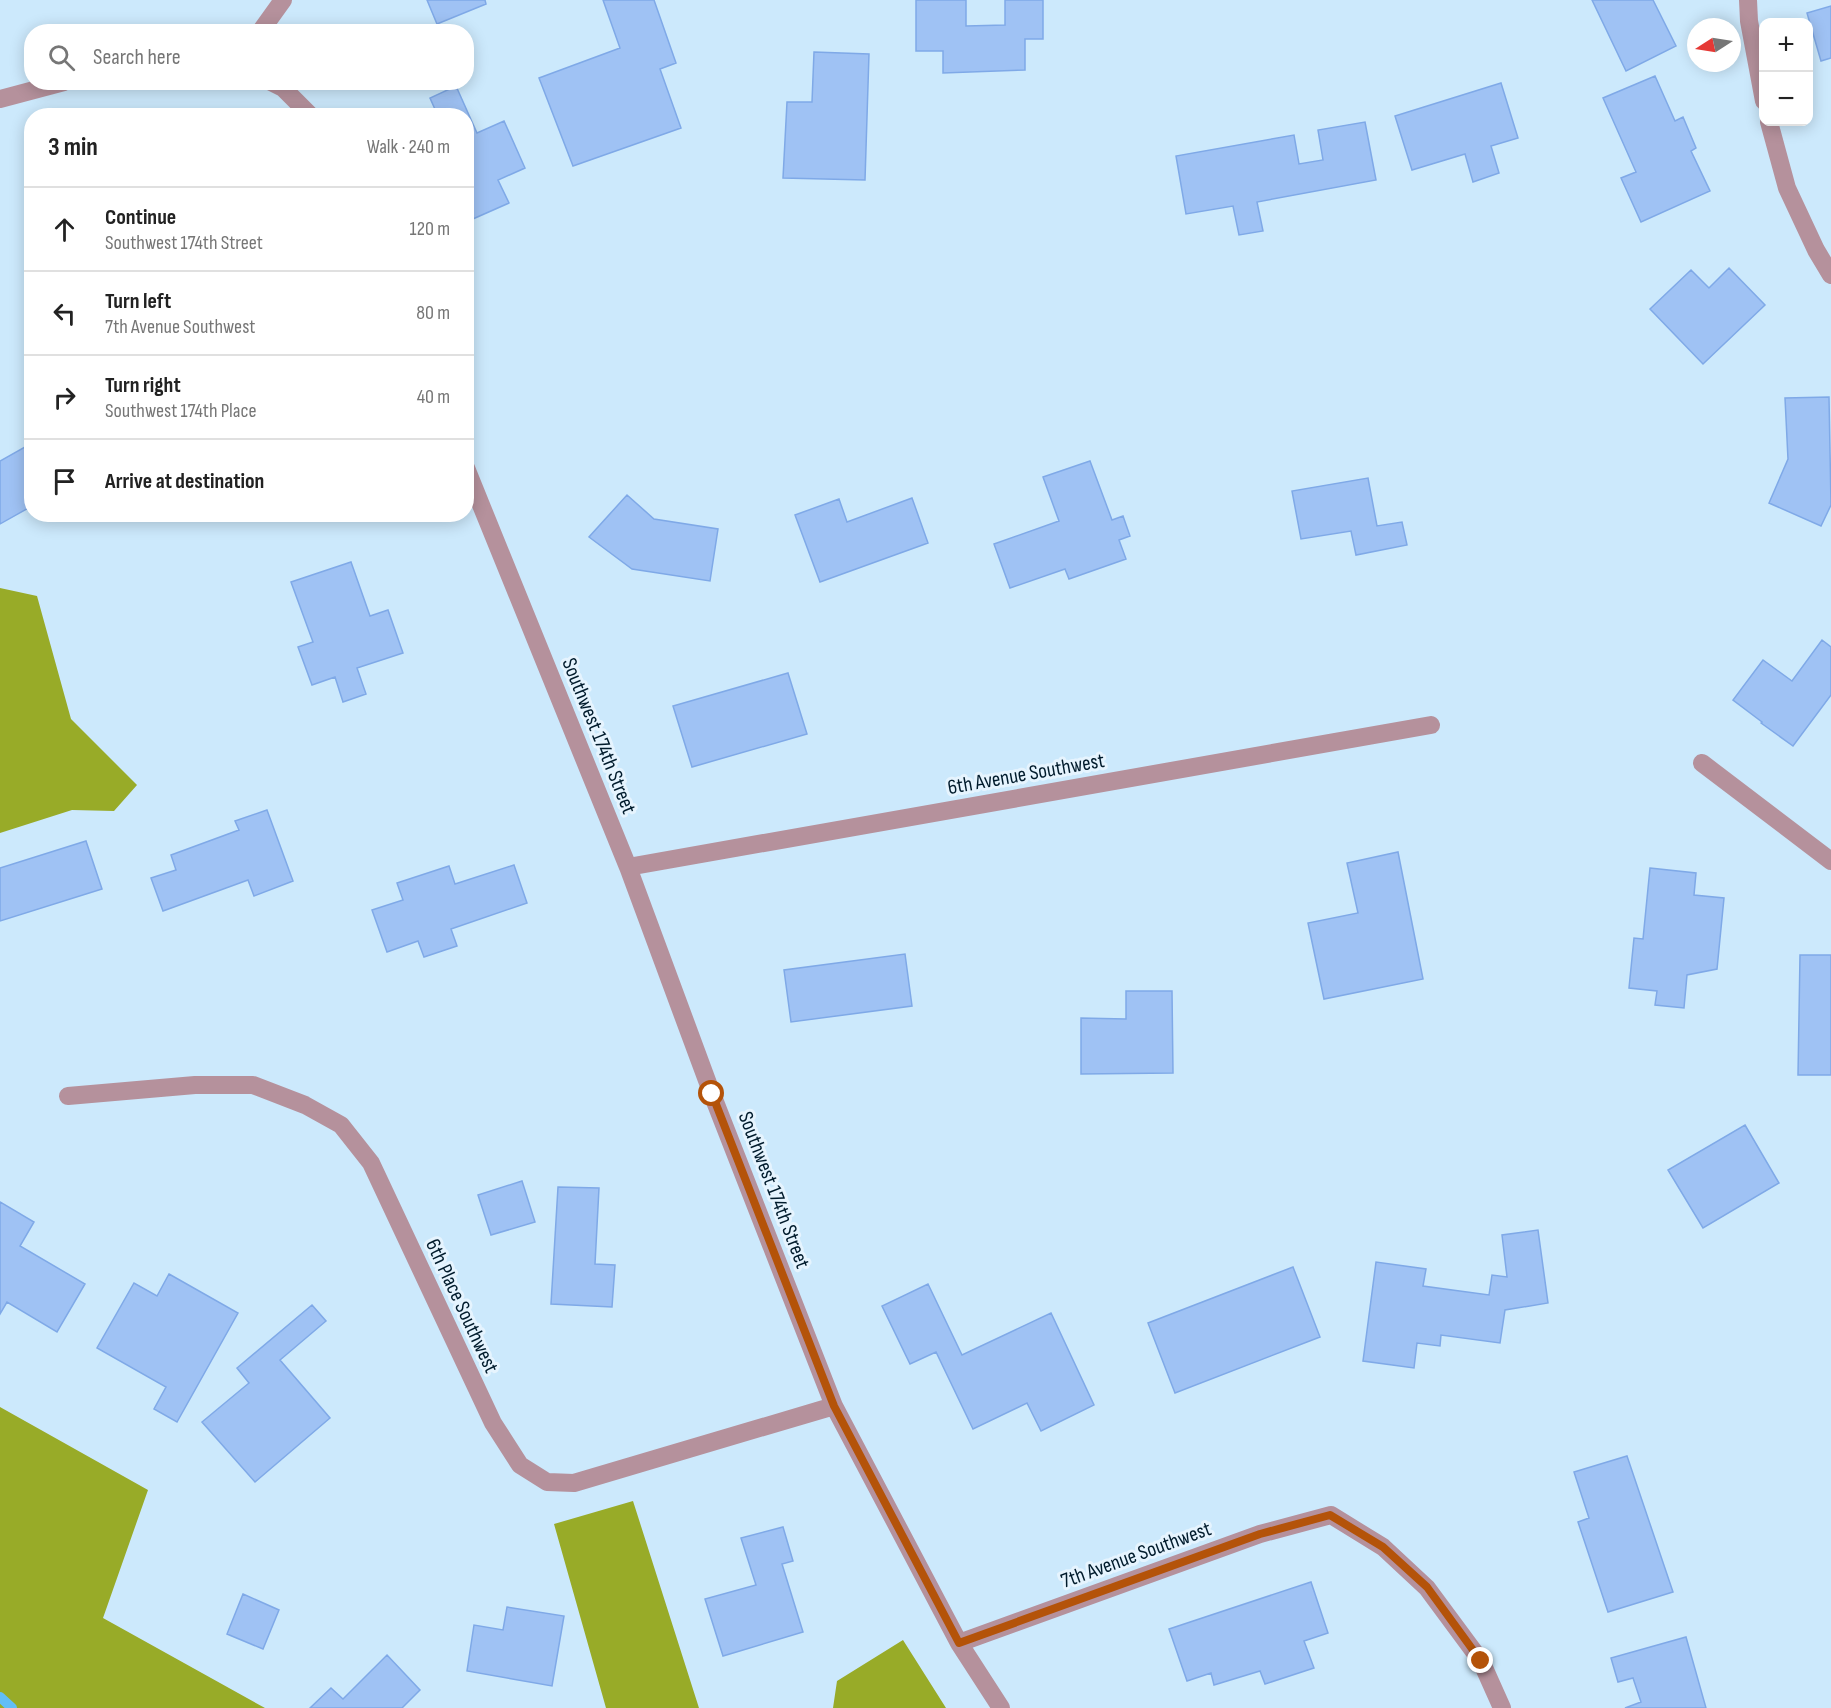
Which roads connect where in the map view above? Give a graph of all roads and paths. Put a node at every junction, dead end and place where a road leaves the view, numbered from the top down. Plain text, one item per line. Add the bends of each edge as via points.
1 (283, 0) edge
2 (1749, 0) edge
3 (266, 24) edge
4 (1759, 74) edge
5 (34, 90) edge
6 (284, 90) edge
7 (0, 99) edge
8 (303, 108) edge
9 (1770, 126) edge
10 (1831, 275) edge
11 (474, 488) edge
12 (1431, 724) dead end
13 (1702, 764) dead end
14 (1831, 861) edge
15 (628, 867) junction
16 (68, 1096) dead end
17 (834, 1406) junction
18 (959, 1643) junction
19 (1001, 1708) edge
20 (1502, 1708) edge

1 - 3 street
2 - 4 street
5 - 7 street
6 - 8 street
9 - 10 street via 1787,188
11 - 15 street, Southwest 174th Street
12 - 15 street, 6th Avenue Southwest
13 - 14 street
15 - 17 street, Southwest 174th Street
16 - 17 street, 6th Place Southwest via 195,1085 253,1085 305,1105 341,1125 371,1163 493,1423 520,1466 547,1482 574,1484
17 - 18 street, Southwest 174th Street
18 - 19 street, Southwest 174th Street
18 - 20 street, 7th Avenue Southwest via 1260,1534 1330,1515 1383,1547 1427,1587 1481,1661

